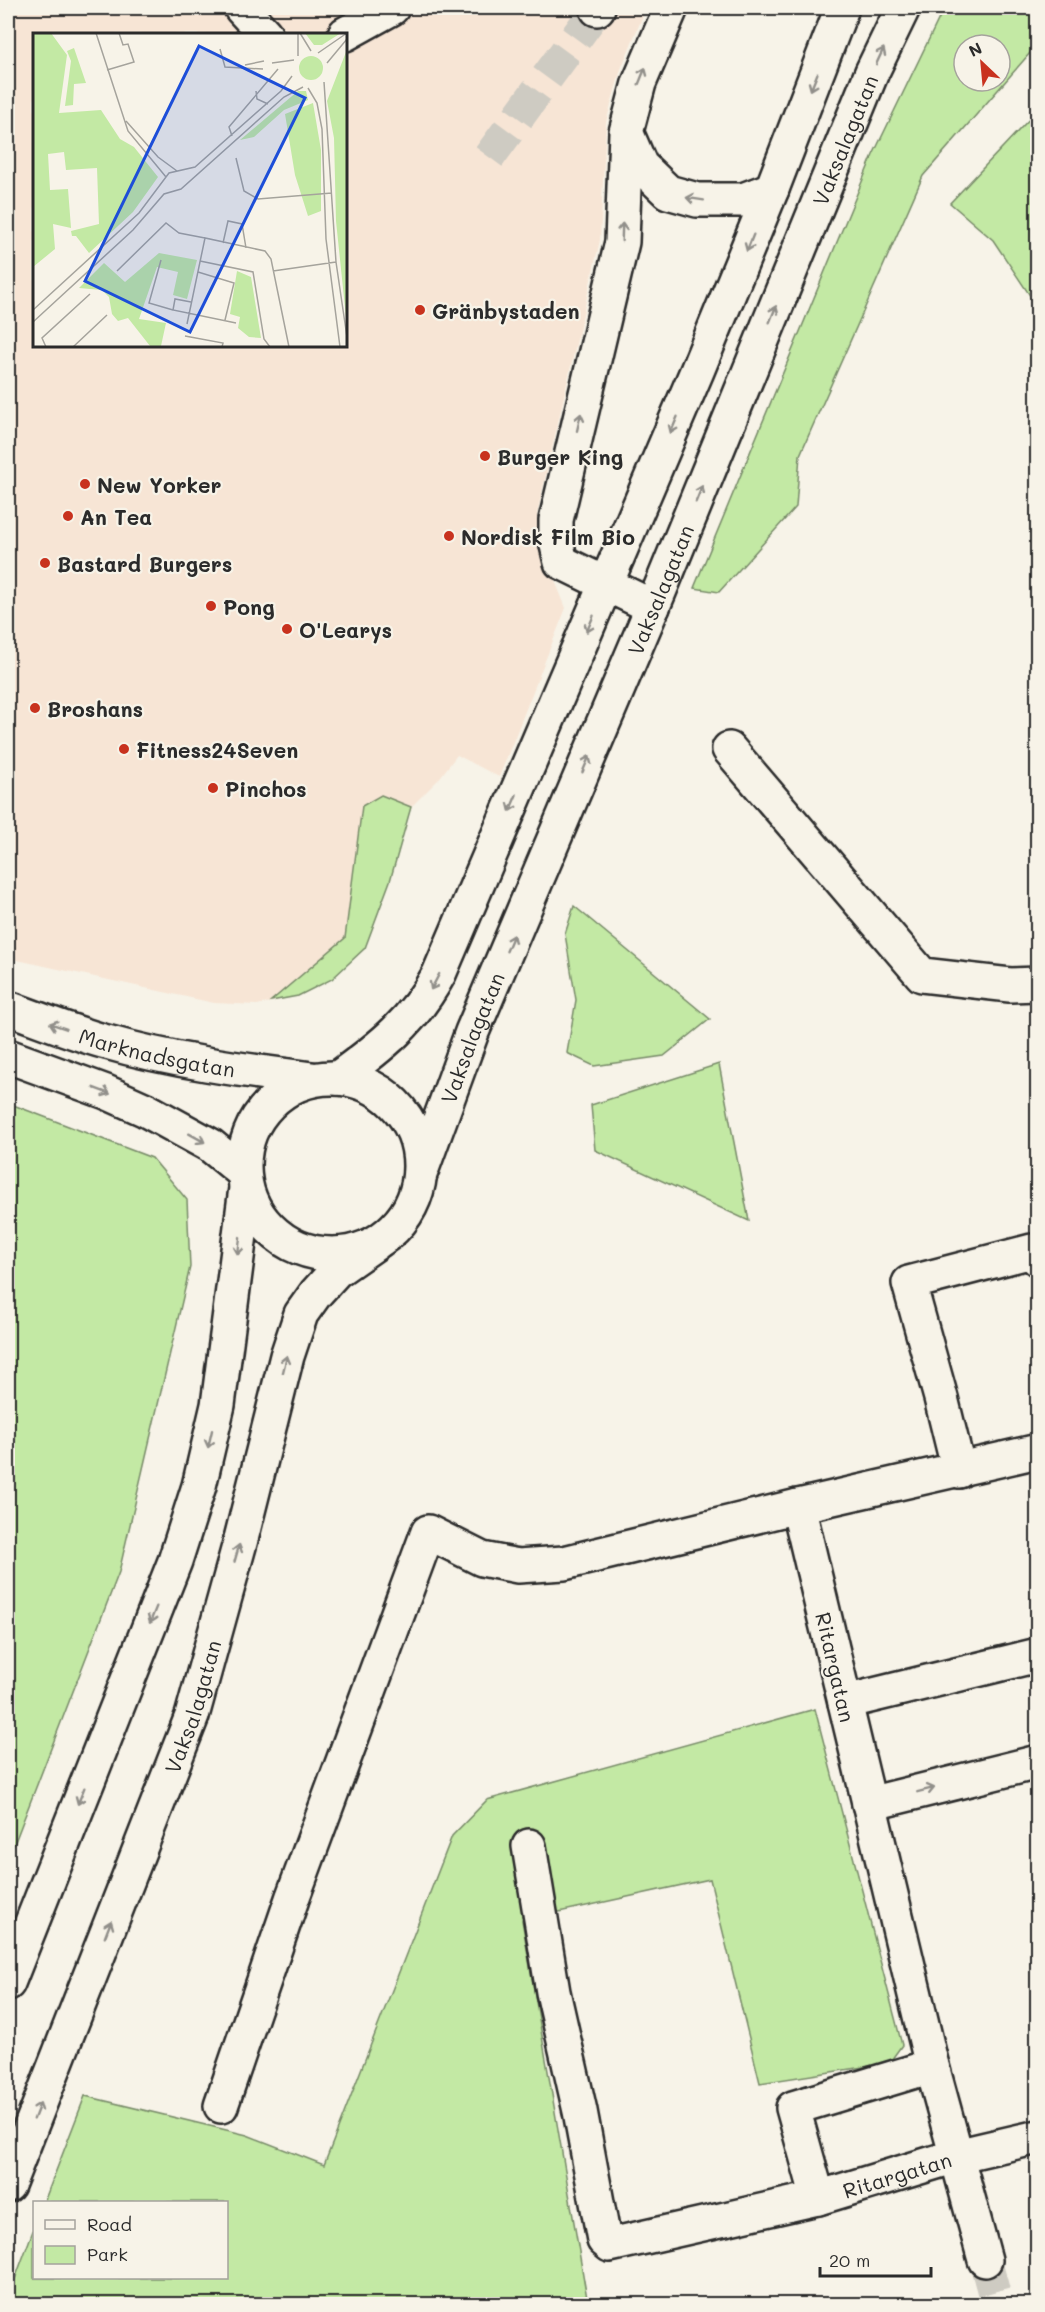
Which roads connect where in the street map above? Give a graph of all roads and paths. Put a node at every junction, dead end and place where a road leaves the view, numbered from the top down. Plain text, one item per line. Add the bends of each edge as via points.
1 (241, 8) edge
2 (392, 8) edge
3 (671, 8) edge
4 (842, 8) edge
5 (903, 8) edge
6 (264, 33) edge
7 (346, 33) edge
8 (626, 132) junction
9 (772, 189) junction
10 (607, 583) junction
11 (653, 607) junction
12 (729, 748) dead end
13 (1038, 984) edge
14 (8, 1008) edge
15 (8, 1056) edge
16 (325, 1079) junction
17 (420, 1174) junction
18 (245, 1180) junction
19 (376, 1243) junction
20 (1038, 1259) edge
21 (1038, 1451) edge
22 (959, 1471) junction
23 (798, 1506) junction
24 (1038, 1655) edge
25 (845, 1702) junction
26 (1038, 1762) edge
27 (869, 1804) junction
28 (529, 1846) dead end
29 (8, 1983) edge
30 (932, 2066) junction
31 (221, 2106) dead end
32 (1038, 2136) edge
33 (956, 2156) junction
34 (8, 2185) edge
35 (818, 2198) junction
36 (985, 2260) tunnel mouth

1 - 6 main road
2 - 7 main road
8 -> 3 main road via 639,83
4 -> 9 main road
11 -> 5 main road, Vaksalagatan via 872,72
9 -> 8 main road via 743,200 697,200 668,192 641,166
10 -> 8 main road via 561,562 556,520 622,242
9 -> 10 main road
10 - 11 main road
10 -> 16 main road via 425,1000 369,1055
17 -> 11 main road, Vaksalagatan via 472,1032
12 - 13 main road via 922,975 1010,985
16 -> 14 main road, Marknadsgatan via 154,1054 102,1041
15 -> 18 main road via 146,1110 210,1145
16 - 17 main road via 361,1082 382,1093 399,1109 412,1128 419,1150
16 - 18 main road via 288,1089 269,1104 246,1145
17 - 19 main road via 413,1201 398,1224
18 - 19 main road via 257,1213 275,1233 298,1248 324,1254 351,1252
18 -> 29 main road via 219,1405 199,1486 175,1561
34 -> 19 main road, Vaksalagatan via 192,1716 301,1314 336,1271
20 - 22 main road via 1032,1251 909,1283
21 - 22 main road
22 - 23 main road
23 - 25 main road, Ritargatan
23 - 31 main road via 564,1563 518,1566 482,1558 428,1532 292,1899
24 - 25 main road
25 - 27 main road, Ritargatan
27 -> 26 main road
27 - 30 main road, Ritargatan
28 - 35 main road, Ritargatan via 553,1992 604,2240 610,2245
30 - 33 main road, Ritargatan
30 - 35 main road, Ritargatan via 793,2108
32 - 33 main road
33 - 35 main road, Ritargatan
33 - 36 main road

